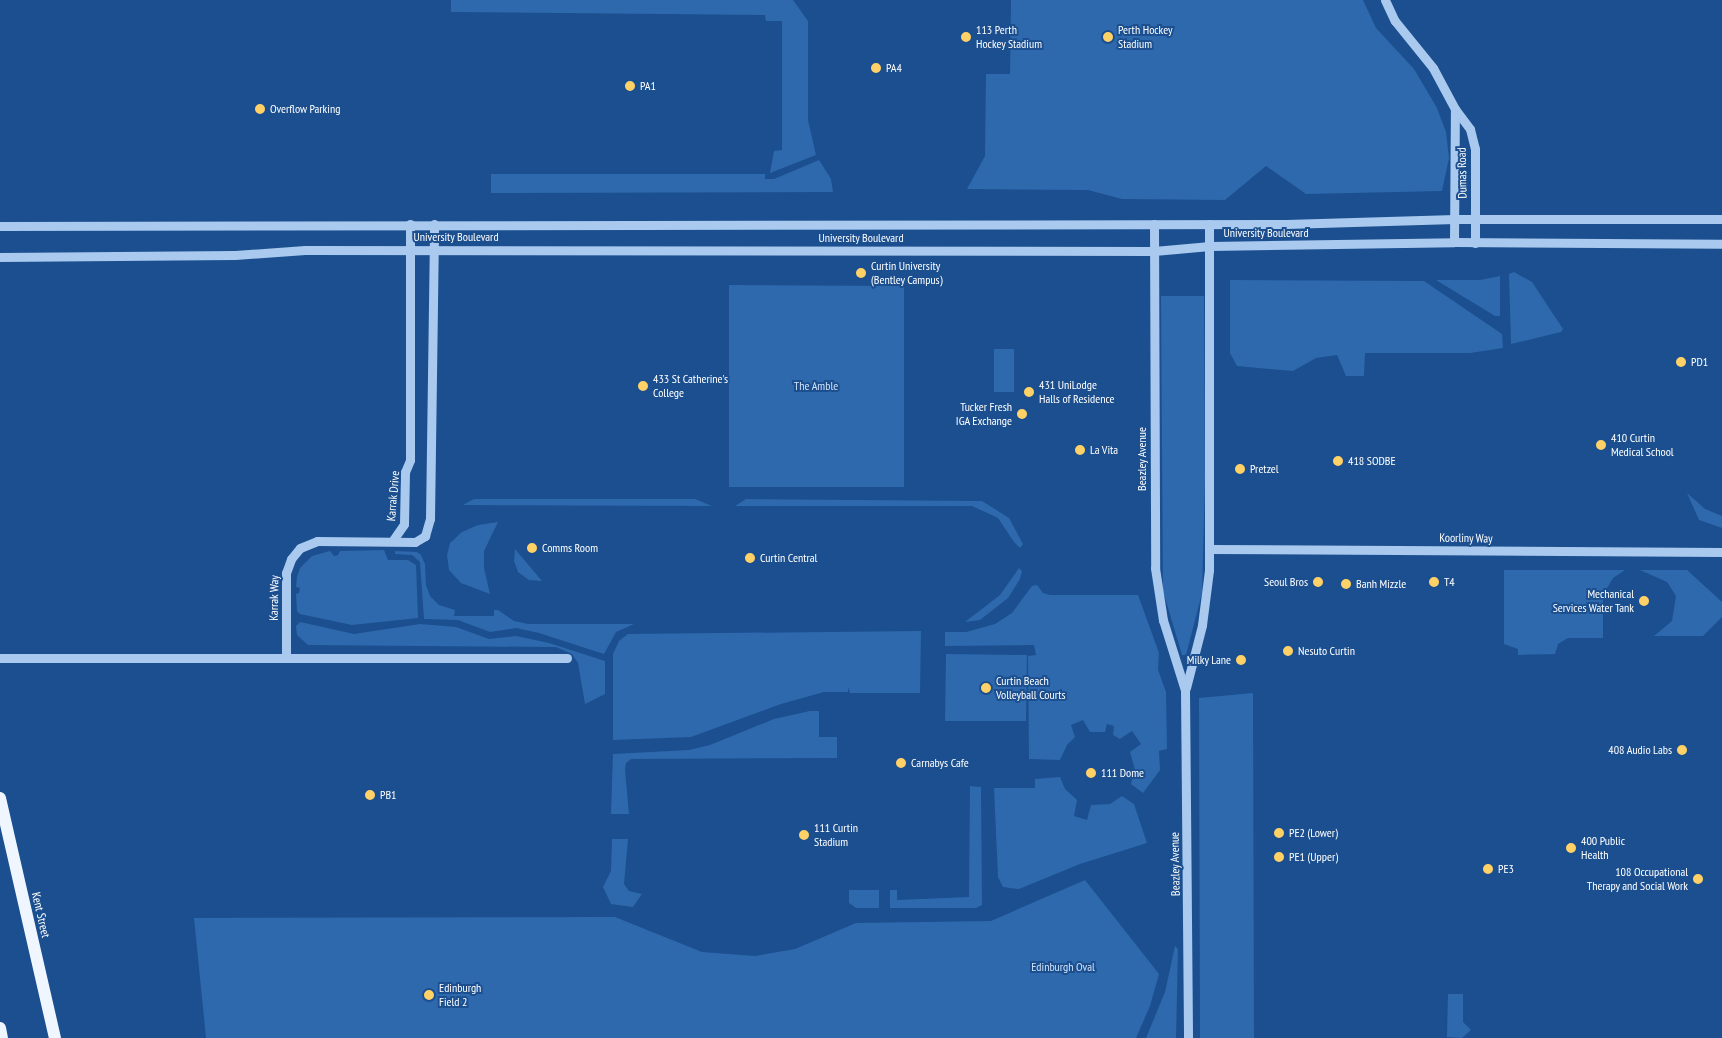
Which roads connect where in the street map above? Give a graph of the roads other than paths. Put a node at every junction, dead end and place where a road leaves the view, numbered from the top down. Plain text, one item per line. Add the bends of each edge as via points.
1 (1385, 0) edge
2 (1455, 109) junction
3 (1455, 219) junction
4 (1475, 219) junction
5 (1722, 219) edge
6 (410, 224) junction
7 (434, 224) junction
8 (1154, 224) junction
9 (1209, 224) junction
10 (0, 226) edge
11 (1454, 242) junction
12 (1475, 243) junction
13 (1722, 244) edge
14 (1210, 246) junction
15 (410, 249) junction
16 (433, 249) junction
17 (1154, 251) junction
18 (0, 256) edge
19 (393, 540) junction
20 (1210, 550) junction
21 (1722, 552) edge
22 (0, 658) edge
23 (286, 658) junction
24 (566, 658) dead end
25 (1185, 690) junction
26 (0, 798) edge
27 (0, 1028) edge
28 (2, 1038) edge
29 (55, 1038) edge
30 (1188, 1038) edge

1 - 2 street, Dumas Road via 1395,21 1433,68
2 - 3 street, Dumas Road
2 - 4 street, Dumas Road via 1470,129 1475,149
3 - 4 street, University Boulevard
3 - 9 street, University Boulevard
3 - 11 street, Dumas Road
4 - 5 street, University Boulevard
4 - 12 street, Dumas Road
6 - 7 street, University Boulevard
6 - 10 street, University Boulevard
6 - 15 street, Karrak Drive
7 - 8 street, University Boulevard
7 - 16 street
8 - 9 street, University Boulevard
8 - 17 street, Beazley Avenue
9 - 14 street, Beazley Avenue
11 - 12 street, University Boulevard
11 - 14 street, University Boulevard
12 - 13 street, University Boulevard
14 - 17 street, University Boulevard
14 - 20 street, Beazley Avenue
15 - 16 street, University Boulevard
15 - 18 street, University Boulevard via 305,250 235,255
15 - 19 street, Karrak Drive via 410,460 405,472 404,524
16 - 17 street, University Boulevard
16 - 19 street via 430,519 425,536 415,542
17 - 25 street, Beazley Avenue via 1154,568 1163,620
19 - 23 street, Karrak Way via 317,541 294,554 286,573
20 - 21 street, Koorliny Way
20 - 25 street, Beazley Avenue via 1206,604
22 - 23 street
23 - 24 street
25 - 30 street, Beazley Avenue
26 - 29 main road, Kent Street
27 - 28 main road

